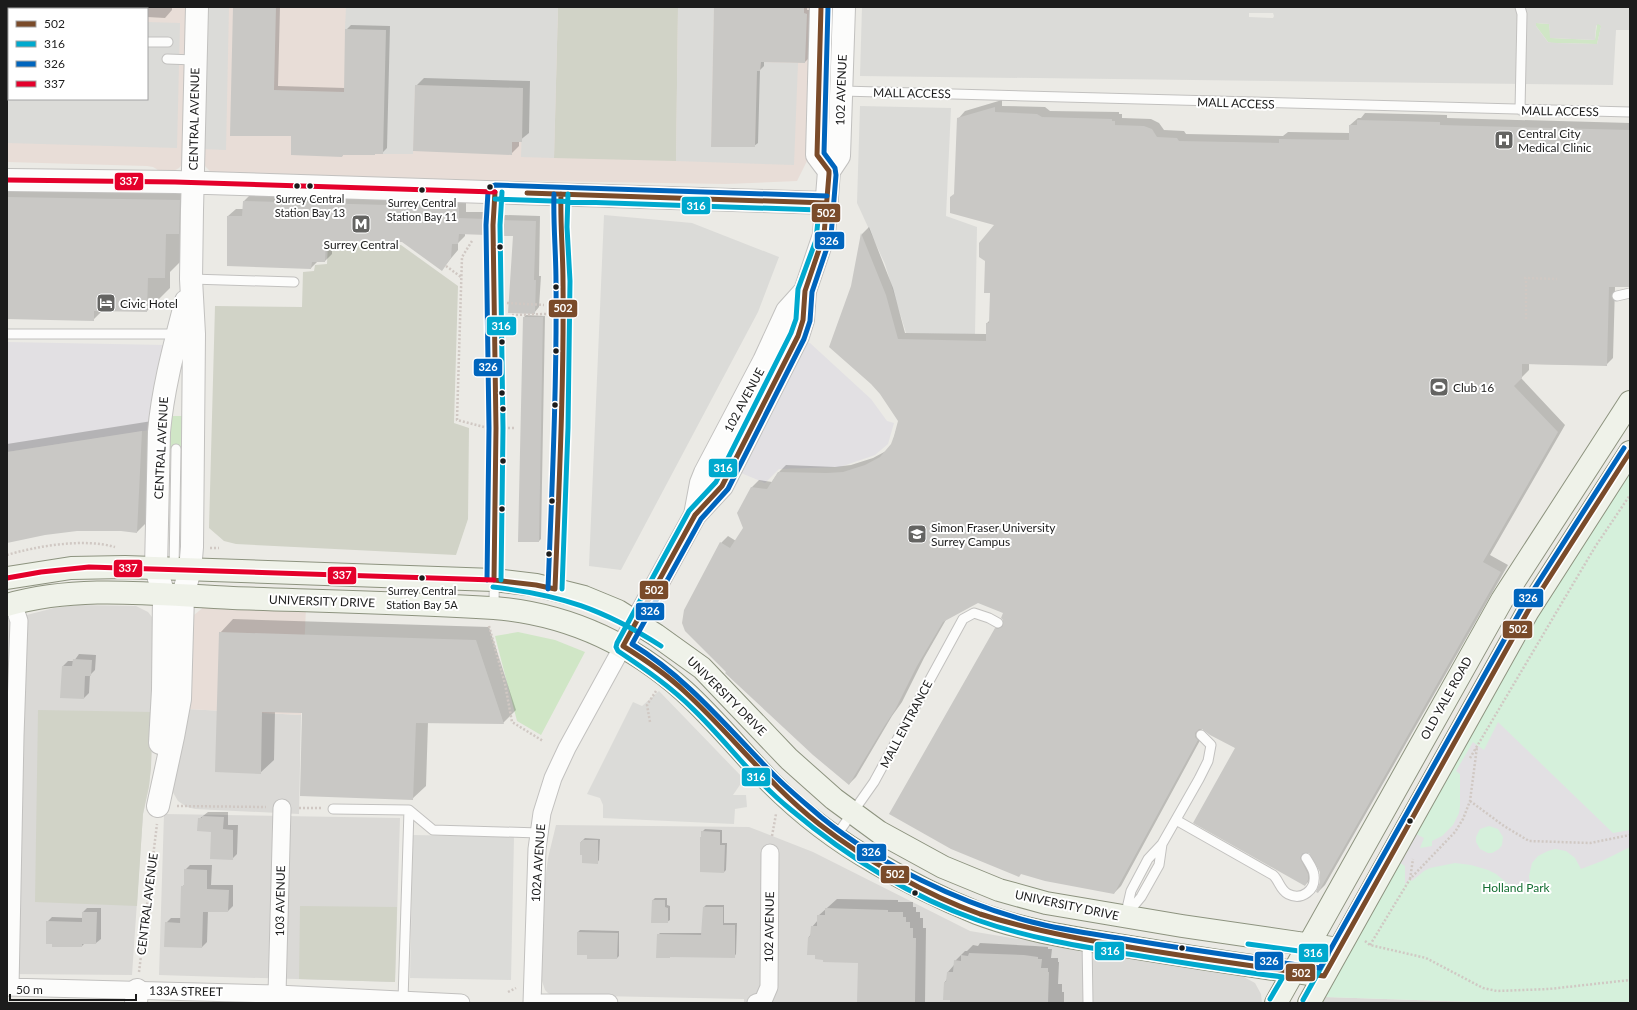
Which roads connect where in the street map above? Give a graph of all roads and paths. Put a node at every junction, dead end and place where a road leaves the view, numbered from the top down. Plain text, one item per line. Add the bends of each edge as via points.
1 (197, 7) edge
2 (820, 7) edge
3 (844, 7) edge
4 (1520, 7) edge
5 (148, 42) edge
6 (168, 42) dead end
7 (167, 59) dead end
8 (195, 60) junction
9 (842, 92) junction
10 (1520, 110) junction
11 (1630, 112) edge
12 (829, 171) junction
13 (7, 180) edge
14 (193, 182) junction
15 (495, 192) junction
16 (561, 194) junction
17 (827, 203) junction
18 (472, 241) dead end
19 (446, 266) dead end
20 (462, 277) junction
21 (191, 279) junction
22 (1557, 279) dead end
23 (294, 282) dead end
24 (1630, 293) edge
25 (1617, 296) dead end
26 (506, 303) dead end
27 (544, 304) dead end
28 (546, 314) dead end
29 (512, 315) dead end
30 (1526, 319) dead end
31 (7, 334) edge
32 (185, 334) junction
33 (1630, 402) edge
34 (484, 428) dead end
35 (508, 428) dead end
36 (515, 428) dead end
37 (176, 449) dead end
38 (1630, 452) edge
39 (1630, 495) edge
40 (120, 548) dead end
41 (1534, 549) junction
42 (7, 555) edge
43 (174, 569) junction
44 (1554, 569) junction
45 (7, 578) edge
46 (494, 580) junction
47 (555, 589) junction
48 (173, 595) junction
49 (10, 604) edge
50 (490, 614) junction
51 (636, 622) junction
52 (998, 622) dead end
53 (623, 646) junction
54 (660, 686) dead end
55 (650, 722) dead end
56 (1201, 735) dead end
57 (543, 741) dead end
58 (1470, 801) junction
59 (158, 806) junction
60 (776, 807) dead end
61 (282, 808) junction
62 (332, 809) joint
63 (409, 810) junction
64 (853, 813) junction
65 (1176, 820) junction
66 (539, 833) junction
67 (1630, 835) edge
68 (836, 836) junction
69 (770, 853) joint
70 (1306, 858) dead end
71 (1125, 917) junction
72 (1030, 929) junction
73 (1088, 940) junction
74 (1308, 946) junction
75 (1339, 949) junction
76 (1294, 972) junction
77 (1324, 976) junction
78 (1630, 980) edge
79 (9, 987) edge
80 (277, 994) junction
81 (137, 996) edge
82 (403, 1000) junction
83 (760, 1002) edge
84 (461, 1003) edge
85 (532, 1003) edge
86 (542, 1003) edge
87 (608, 1003) edge
88 (1088, 1003) edge
89 (1276, 1003) edge
90 (1309, 1003) edge

1 - 8 street, CENTRAL AVENUE
2 - 12 street, 102 AVENUE via 817,155
3 - 9 street, 102 AVENUE
4 - 10 lane
5 - 6 lane
7 - 8 lane
8 - 14 street, CENTRAL AVENUE
9 - 10 lane, MALL ACCESS
9 - 12 street, 102 AVENUE via 839,156
10 - 11 lane, MALL ACCESS
12 - 17 street, 102 AVENUE
13 - 14 street
14 - 15 street
14 - 21 street, CENTRAL AVENUE
15 - 16 street
15 - 46 lane
16 - 17 street
16 - 47 lane via 563,289
17 - 51 street, 102 AVENUE via 823,242 805,291 787,311 764,362 705,473 695,514
18 - 20 path via 462,257
19 - 20 path
20 - 34 path via 457,420
21 - 23 lane
21 - 32 street, CENTRAL AVENUE
22 - 30 path via 1525,278
24 - 25 lane
26 - 27 path
28 - 29 path
31 - 32 lane
32 - 43 street, CENTRAL AVENUE via 161,410
32 - 43 street, CENTRAL AVENUE via 192,548
33 - 41 main road, OLD YALE ROAD
35 - 36 path
37 - 43 lane, CENTRAL AVENUE
38 - 44 main road
39 - 58 path via 1595,547 1477,746
40 - 42 path via 92,543 33,547
41 - 44 main road
41 - 74 main road, OLD YALE ROAD via 1483,634
43 - 45 main road, UNIVERSITY DRIVE via 71,568
43 - 46 main road, UNIVERSITY DRIVE
43 - 48 street, CENTRAL AVENUE
43 - 48 street, CENTRAL AVENUE
44 - 75 main road via 1520,625
46 - 47 main road, UNIVERSITY DRIVE
46 - 50 lane
47 - 51 main road, UNIVERSITY DRIVE via 597,602
48 - 49 main road, UNIVERSITY DRIVE via 90,592
48 - 50 main road, UNIVERSITY DRIVE
48 - 59 street, CENTRAL AVENUE via 163,690
49 - 79 street via 19,621
50 - 53 main road, UNIVERSITY DRIVE via 532,613 575,624
50 - 57 path via 512,722
51 - 53 street, 102 AVENUE
51 - 64 main road, UNIVERSITY DRIVE via 702,668 800,769
52 - 64 lane, MALL ENTRANCE via 974,613 963,619 874,782
53 - 66 street, 102A AVENUE via 553,778 542,813
53 - 68 main road, UNIVERSITY DRIVE via 684,690 773,784
54 - 55 path via 647,705
56 - 65 lane via 1211,745 1208,761
58 - 67 path via 1529,841 1590,843
58 - 78 path via 1455,832 1410,879 1370,945 1426,958 1483,988 1497,991 1549,989
59 - 61 path
59 - 81 path, CENTRAL AVENUE
60 - 69 path
61 - 62 path
61 - 80 street, 103 AVENUE
62 - 63 lane
63 - 66 lane via 433,830
63 - 82 lane
64 - 68 lane, MALL ENTRANCE
64 - 71 main road, UNIVERSITY DRIVE via 917,854 999,890 1046,903
65 - 70 lane via 1273,875 1288,894 1304,896 1314,885 1314,874
65 - 71 lane via 1162,844 1159,865 1142,896
66 - 85 street, 102A AVENUE
68 - 72 main road, UNIVERSITY DRIVE via 877,864 931,893 978,913
69 - 83 street, 102 AVENUE via 769,987
71 - 72 main road via 1088,924 1066,923
71 - 74 main road, UNIVERSITY DRIVE
72 - 73 main road, UNIVERSITY DRIVE
73 - 76 main road, UNIVERSITY DRIVE
73 - 88 lane
74 - 75 main road, UNIVERSITY DRIVE
74 - 76 main road, OLD YALE ROAD
75 - 77 main road
76 - 77 main road, UNIVERSITY DRIVE
76 - 89 main road, OLD YALE ROAD
77 - 90 main road
79 - 81 street, 133A STREET
80 - 81 street, 133A STREET
80 - 82 street, 133A STREET
82 - 84 street, 133A STREET
86 - 87 street

